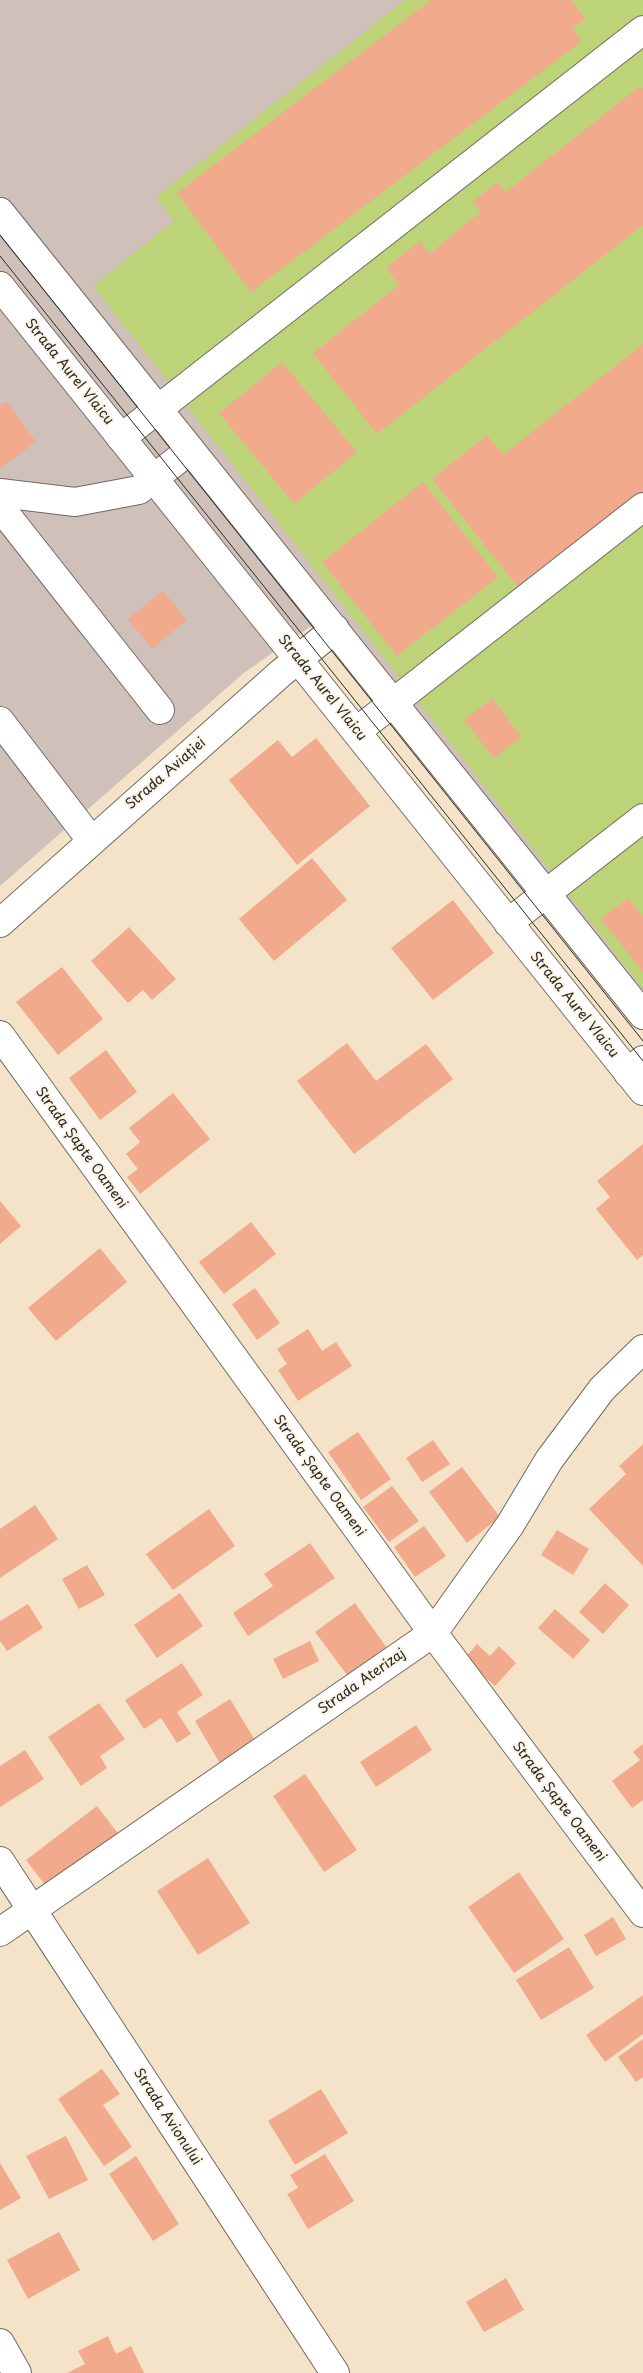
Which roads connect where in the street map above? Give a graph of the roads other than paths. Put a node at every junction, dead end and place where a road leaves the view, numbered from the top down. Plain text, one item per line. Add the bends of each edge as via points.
1 (643, 30) edge
2 (0, 212) edge
3 (0, 286) edge
4 (158, 409) junction
5 (121, 438) junction
6 (190, 450) junction
7 (154, 479) junction
8 (0, 493) edge
9 (0, 507) edge
10 (643, 507) edge
11 (335, 630) junction
12 (298, 658) junction
13 (393, 702) junction
14 (160, 710) dead end
15 (0, 721) edge
16 (357, 731) junction
17 (643, 818) edge
18 (91, 840) junction
19 (545, 895) junction
20 (0, 923) edge
21 (508, 923) junction
22 (643, 1015) edge
23 (0, 1035) edge
24 (638, 1075) edge
25 (643, 1349) edge
26 (432, 1633) junction
27 (0, 1861) edge
28 (32, 1910) junction
29 (643, 1912) edge
30 (0, 1932) edge
31 (0, 2342) edge
32 (17, 2373) edge
33 (335, 2373) edge

1 - 4 street
2 - 4 street
3 - 5 street, Strada Aurel Vlaicu
4 - 5 street
4 - 6 street
5 - 7 street, Strada Aurel Vlaicu
6 - 7 street
6 - 11 street
7 - 8 street via 139,490 76,502
7 - 12 street, Strada Aurel Vlaicu
9 - 14 street
10 - 13 street
11 - 12 street, Strada Aviației
11 - 13 street
12 - 16 street, Strada Aurel Vlaicu
12 - 18 street, Strada Aviației
13 - 16 street
13 - 19 street
15 - 18 street
16 - 21 street, Strada Aurel Vlaicu
17 - 19 street
18 - 20 street, Strada Aviației
19 - 21 street
19 - 22 street
21 - 24 street, Strada Aurel Vlaicu
23 - 26 street, Strada Șapte Oameni
25 - 26 street, Strada Aterizaj via 602,1389 560,1444 510,1526
26 - 28 street, Strada Aterizaj
26 - 29 street, Strada Șapte Oameni
27 - 28 street, Strada Avionului
28 - 30 street, Strada Aterizaj
28 - 33 street, Strada Avionului
31 - 32 street

